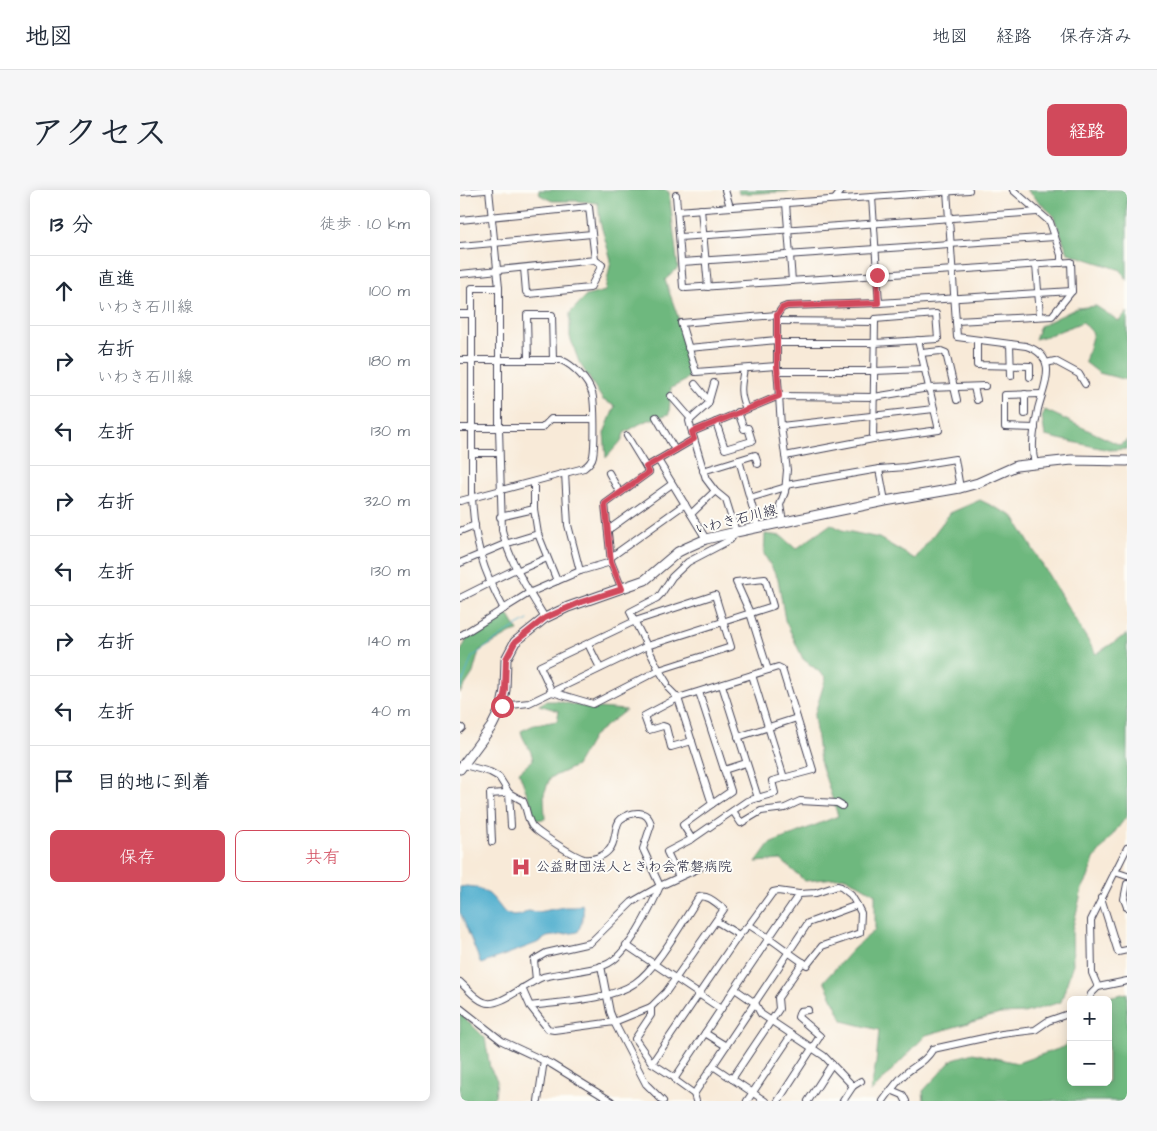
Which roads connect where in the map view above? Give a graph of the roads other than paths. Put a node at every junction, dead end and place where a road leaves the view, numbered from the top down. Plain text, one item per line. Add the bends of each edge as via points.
1 (485, 190) edge
2 (489, 190) edge
3 (725, 190) edge
4 (842, 190) edge
5 (969, 190) edge
6 (1013, 190) edge
7 (947, 191) edge
8 (460, 192) edge
9 (895, 193) edge
10 (676, 195) dead end
11 (872, 197) junction
12 (835, 199) junction
13 (786, 203) junction
14 (730, 207) junction
15 (702, 209) junction
16 (677, 210) junction
17 (1037, 212) junction
18 (492, 216) junction
19 (948, 218) junction
20 (460, 220) edge
21 (873, 223) junction
22 (788, 229) junction
23 (592, 234) junction
24 (704, 235) junction
25 (680, 237) junction
26 (1055, 237) junction
27 (495, 243) junction
28 (950, 244) junction
29 (460, 246) edge
30 (875, 249) junction
31 (790, 255) junction
32 (595, 260) junction
33 (706, 261) junction
34 (682, 262) junction
35 (1061, 262) junction
36 (1036, 264) junction
37 (524, 268) junction
38 (497, 270) junction
39 (952, 270) junction
40 (460, 274) edge
41 (877, 275) junction
42 (792, 281) junction
43 (708, 287) junction
44 (499, 288) junction
45 (1072, 291) junction
46 (1038, 293) junction
47 (954, 298) junction
48 (878, 303) junction
49 (460, 314) edge
50 (472, 314) junction
51 (1040, 316) junction
52 (777, 318) junction
53 (956, 321) junction
54 (875, 322) junction
55 (918, 340) junction
56 (977, 340) junction
57 (776, 342) junction
58 (875, 343) junction
59 (1010, 344) junction
60 (688, 348) junction
61 (921, 353) junction
62 (460, 360) edge
63 (472, 360) junction
64 (499, 360) junction
65 (528, 360) junction
66 (553, 360) junction
67 (1046, 363) junction
68 (1010, 366) junction
69 (777, 368) junction
70 (744, 369) junction
71 (924, 369) junction
72 (874, 371) junction
73 (1010, 376) dead end
74 (1030, 377) dead end
75 (714, 383) dead end
76 (695, 384) dead end
77 (1085, 384) dead end
78 (985, 386) dead end
79 (974, 387) junction
80 (929, 388) junction
81 (954, 388) junction
82 (1025, 394) junction
83 (1042, 394) junction
84 (671, 396) dead end
85 (779, 396) junction
86 (874, 397) junction
87 (957, 400) dead end
88 (977, 400) dead end
89 (709, 401) junction
90 (746, 409) junction
91 (934, 409) junction
92 (738, 412) junction
93 (1025, 414) dead end
94 (874, 417) junction
95 (656, 418) dead end
96 (593, 419) junction
97 (691, 419) junction
98 (716, 422) junction
99 (781, 426) junction
100 (460, 428) edge
101 (472, 428) junction
102 (499, 428) junction
103 (1035, 428) junction
104 (627, 436) dead end
105 (693, 436) junction
106 (873, 438) junction
107 (675, 450) junction
108 (472, 453) junction
109 (499, 453) junction
110 (785, 456) junction
111 (658, 460) junction
112 (739, 460) junction
113 (1127, 461) edge
114 (1035, 463) junction
115 (758, 464) dead end
116 (646, 467) junction
117 (879, 469) junction
118 (704, 471) junction
119 (565, 473) junction
120 (609, 473) dead end
121 (534, 482) junction
122 (672, 484) junction
123 (786, 486) junction
124 (960, 488) junction
125 (500, 491) junction
126 (715, 491) junction
127 (620, 493) junction
128 (472, 498) junction
129 (750, 498) junction
130 (460, 501) edge
131 (885, 501) junction
132 (685, 504) junction
133 (534, 510) junction
134 (691, 514) junction
135 (500, 517) junction
136 (783, 522) junction
137 (474, 525) junction
138 (758, 527) junction
139 (460, 530) edge
140 (608, 530) junction
141 (736, 532) junction
142 (538, 534) junction
143 (706, 539) junction
144 (505, 544) junction
145 (480, 554) junction
146 (547, 558) junction
147 (611, 560) junction
148 (460, 563) edge
149 (516, 570) junction
150 (580, 571) junction
151 (557, 581) junction
152 (490, 583) junction
153 (622, 589) junction
154 (529, 593) junction
155 (460, 598) edge
156 (504, 609) junction
157 (750, 613) junction
158 (545, 618) junction
159 (635, 621) junction
160 (723, 622) junction
161 (460, 636) edge
162 (588, 644) junction
163 (647, 646) junction
164 (600, 668) junction
165 (659, 670) junction
166 (768, 670) junction
167 (752, 675) junction
168 (722, 684) junction
169 (552, 692) junction
170 (699, 692) junction
171 (678, 698) junction
172 (502, 706) junction
173 (797, 718) junction
174 (768, 727) junction
175 (738, 737) junction
176 (692, 741) junction
177 (746, 762) junction
178 (462, 767) edge
179 (724, 770) junction
180 (784, 778) junction
181 (508, 791) junction
182 (758, 798) junction
183 (712, 804) junction
184 (842, 806) dead end
185 (733, 812) junction
186 (511, 826) dead end
187 (692, 839) junction
188 (492, 842) dead end
189 (1127, 848) edge
190 (708, 864) dead end
191 (1115, 872) junction
192 (1127, 876) edge
193 (679, 877) junction
194 (1127, 884) edge
195 (660, 886) junction
196 (799, 894) junction
197 (1101, 898) junction
198 (857, 905) junction
199 (1127, 907) edge
200 (716, 921) junction
201 (750, 924) junction
202 (739, 935) junction
203 (769, 938) junction
204 (626, 945) junction
205 (1127, 950) edge
206 (789, 952) junction
207 (803, 962) junction
208 (654, 964) junction
209 (601, 966) junction
210 (676, 979) junction
211 (536, 980) junction
212 (1127, 981) edge
213 (460, 982) edge
214 (1098, 986) junction
215 (522, 988) junction
216 (735, 988) junction
217 (699, 994) junction
218 (606, 995) junction
219 (1090, 996) edge
220 (755, 1003) junction
221 (530, 1006) junction
222 (651, 1007) junction
223 (460, 1008) edge
224 (721, 1009) junction
225 (808, 1010) dead end
226 (1067, 1014) edge
227 (771, 1020) junction
228 (614, 1022) junction
229 (705, 1033) junction
230 (792, 1034) junction
231 (726, 1046) junction
232 (813, 1048) junction
233 (544, 1060) junction
234 (652, 1063) junction
235 (832, 1064) junction
236 (713, 1066) junction
237 (675, 1078) junction
238 (732, 1079) junction
239 (861, 1081) dead end
240 (853, 1086) junction
241 (890, 1090) junction
242 (753, 1093) junction
243 (694, 1094) junction
244 (810, 1100) edge
245 (538, 1101) edge
246 (611, 1101) edge
247 (663, 1101) edge
248 (696, 1101) edge
249 (748, 1101) edge
250 (765, 1101) edge
251 (778, 1101) edge
252 (843, 1101) edge
253 (884, 1101) edge
254 (906, 1101) edge

1 - 8 street
2 - 18 street
3 - 14 street
4 - 12 street
5 - 7 street
6 - 17 street
7 - 9 street
7 - 19 street
9 - 11 street
10 - 16 street
11 - 12 street
11 - 21 street
12 - 13 street
13 - 14 street
13 - 22 street
14 - 15 street
15 - 16 street
15 - 24 street
16 - 25 street
17 - 19 street
17 - 26 street via 1050,222
18 - 20 street
18 - 23 street via 589,207
18 - 27 street
19 - 21 street
19 - 28 street
21 - 22 street
21 - 30 street
22 - 24 street
22 - 31 street
23 - 27 street
23 - 32 street
24 - 25 street
24 - 33 street
25 - 34 street
26 - 28 street
26 - 35 street
27 - 29 street
27 - 38 street
28 - 30 street
28 - 39 street
30 - 31 street
30 - 41 street
31 - 33 street
31 - 42 street
32 - 37 street
32 - 37 street via 602,265 590,288 528,294
33 - 34 street
33 - 43 street
34 - 43 street via 683,286
35 - 36 street
35 - 45 street via 1071,262
36 - 39 street
36 - 46 street
37 - 38 street
38 - 40 street
38 - 44 street
39 - 41 street
39 - 47 street
41 - 42 street
41 - 48 street
42 - 43 street
44 - 50 street via 472,288
44 - 64 street
45 - 46 street
45 - 51 street via 1052,316
46 - 47 street
46 - 51 street
47 - 48 street
47 - 53 street
48 - 52 street via 787,306 782,308
49 - 50 street
50 - 63 street
51 - 53 street
52 - 54 street
52 - 57 street
52 - 60 street via 681,323
53 - 56 street via 957,336
54 - 55 street via 875,319 936,314 938,339
54 - 58 street
55 - 58 street
55 - 61 street
56 - 59 street
56 - 68 street via 977,365
57 - 58 street
57 - 60 street
57 - 69 street
58 - 72 street
59 - 67 street via 1034,349
59 - 68 street
60 - 70 street via 694,370 698,373
61 - 71 street
61 - 81 street via 946,353
62 - 63 street
63 - 64 street
63 - 101 street
64 - 65 street
64 - 102 street
65 - 66 street
65 - 66 street via 527,315 552,315
66 - 96 street via 567,362 589,386
67 - 77 street via 1056,361 1079,374
67 - 83 street via 1048,373
68 - 73 street
68 - 74 street via 1030,366
69 - 70 street
69 - 72 street
69 - 85 street
70 - 90 street via 740,388
71 - 72 street
71 - 80 street
72 - 86 street
75 - 89 street
76 - 89 street
78 - 79 street
79 - 81 street
79 - 88 street
80 - 81 street
80 - 86 street
80 - 91 street
81 - 87 street
82 - 83 street
82 - 93 street
82 - 103 street via 1005,395 1006,427
83 - 103 street
84 - 97 street
85 - 86 street
85 - 90 street
85 - 99 street
86 - 94 street
89 - 97 street
90 - 92 street
91 - 94 street
91 - 106 street via 939,430
92 - 98 street
92 - 98 street via 752,441 725,449
94 - 99 street
94 - 106 street
95 - 107 street
96 - 102 street via 551,419 542,428
96 - 119 street via 593,454 589,464
97 - 105 street
98 - 105 street
99 - 110 street
100 - 101 street
101 - 102 street
101 - 108 street
102 - 109 street
103 - 114 street
104 - 116 street
105 - 107 street
105 - 118 street
106 - 110 street
107 - 111 street
108 - 109 street
108 - 128 street
109 - 125 street
110 - 123 street
111 - 116 street
111 - 122 street
112 - 115 street via 755,455
112 - 118 street
112 - 129 street
113 - 114 main road, いわき石川線
114 - 124 main road, いわき石川線 via 1016,466
116 - 127 street via 649,472
117 - 123 street
117 - 124 street via 955,460
117 - 131 street
118 - 126 street
119 - 121 street
119 - 150 street via 568,526
120 - 127 street
121 - 125 street
121 - 133 street
122 - 132 street
122 - 140 street
123 - 129 street
123 - 136 street via 780,505
124 - 131 main road, いわき石川線
125 - 128 street
125 - 135 street
126 - 134 street
126 - 141 street via 726,500
127 - 140 street via 605,504
128 - 130 street
128 - 137 street
129 - 138 street
131 - 136 main road, いわき石川線
132 - 134 street
132 - 147 street
133 - 135 street
133 - 142 street
134 - 143 street
135 - 144 street
136 - 138 main road, いわき石川線
137 - 139 street
137 - 145 street
138 - 141 main road, いわき石川線
140 - 147 street
141 - 143 main road, いわき石川線
141 - 159 street via 730,540 688,562 672,576 657,598 630,612
142 - 144 street
142 - 146 street
143 - 153 main road, いわき石川線 via 678,552 645,580
144 - 145 street
144 - 149 street
145 - 148 street
145 - 152 street
146 - 149 street
146 - 151 street
147 - 150 street
147 - 153 street
149 - 152 street
149 - 154 street
150 - 151 street
151 - 154 street
152 - 155 street
152 - 156 street
153 - 158 main road, いわき石川線
154 - 156 street
154 - 158 street
156 - 161 street
157 - 157 street via 736,582 764,579 772,606
157 - 160 street
157 - 166 street
158 - 172 main road, いわき石川線 via 515,642 508,653
159 - 160 street via 715,595
159 - 162 street
159 - 163 street
160 - 163 street
160 - 165 street via 731,647
162 - 164 street
162 - 169 street via 540,666
163 - 164 street
163 - 165 street
164 - 169 street
165 - 169 street via 594,704
165 - 171 street
166 - 167 street
166 - 173 street via 782,669
167 - 168 street
167 - 174 street
168 - 170 street
168 - 175 street
169 - 172 street via 529,703
170 - 171 street
170 - 179 street
171 - 176 street
171 - 176 street via 644,716 649,730 666,727 672,747
172 - 178 main road, いわき石川線 via 492,726
173 - 174 street
173 - 180 street via 813,770
174 - 175 street
174 - 180 street
175 - 177 street
176 - 183 street
177 - 179 street
177 - 182 street
178 - 181 street via 490,772 499,777
179 - 183 street via 731,791
180 - 182 street via 772,781 775,793
181 - 186 street
181 - 188 street via 490,794
181 - 195 street via 523,801 535,829 585,859 596,858 609,850 621,818 640,812 645,814 650,826 643,849
182 - 185 street via 747,801
183 - 187 street via 683,825
184 - 185 street via 837,802 800,801 785,808 761,811 741,823
185 - 187 street
187 - 193 street via 667,852
189 - 191 street
190 - 193 street
191 - 192 street
191 - 197 street
193 - 195 street
194 - 199 street via 1124,899
195 - 204 street via 649,912
195 - 211 street via 632,902 593,942 546,953 534,960
196 - 198 street via 816,893 837,886 851,895
196 - 201 street via 773,892
196 - 203 street
197 - 205 street via 1118,952
197 - 214 street via 1091,920 1092,973
198 - 206 street via 808,923
198 - 207 street via 861,913 860,933 822,946 807,966
200 - 202 street
200 - 208 street via 724,909 706,897 699,897
200 - 210 street
201 - 202 street
201 - 203 street
202 - 217 street
203 - 206 street
203 - 216 street
204 - 208 street
204 - 209 street via 615,960
206 - 207 street
206 - 220 street
207 - 227 street via 778,998 779,1009
208 - 210 street
208 - 218 street via 634,984
209 - 211 street
209 - 218 street
210 - 217 street
210 - 222 street
211 - 215 street
212 - 214 street
213 - 215 street via 489,1004 501,1001
214 - 219 street
215 - 221 street
216 - 220 street
216 - 224 street
217 - 224 street
217 - 234 street
218 - 221 street
218 - 228 street
220 - 227 street via 761,1014
220 - 231 street
221 - 228 street via 548,1030
222 - 228 street
222 - 234 street via 652,1015 635,1039
223 - 233 street via 502,1041
224 - 229 street
225 - 232 street via 800,1012 798,1017 820,1036
226 - 241 street via 1035,1030 933,1049 927,1059
227 - 230 street
227 - 238 street
228 - 247 street via 646,1084
229 - 231 street
229 - 237 street
230 - 232 street
230 - 242 street
231 - 236 street
232 - 235 street
232 - 251 street
233 - 245 street
233 - 246 street
234 - 237 street
235 - 240 street
235 - 244 street
236 - 238 street
236 - 243 street
237 - 243 street
238 - 242 street
239 - 240 street
240 - 252 street
241 - 253 street
241 - 254 street via 903,1095
242 - 249 street
242 - 250 street
243 - 248 street

